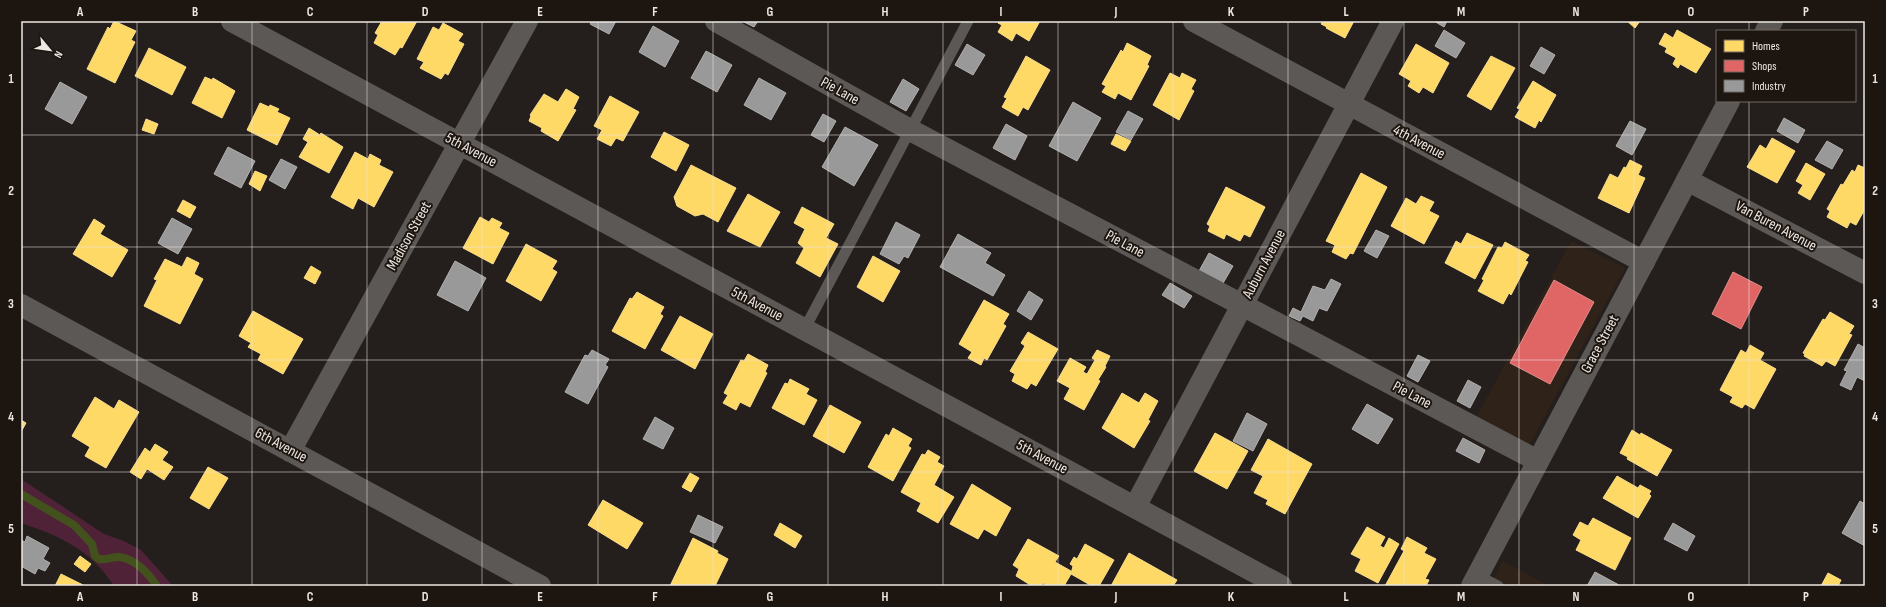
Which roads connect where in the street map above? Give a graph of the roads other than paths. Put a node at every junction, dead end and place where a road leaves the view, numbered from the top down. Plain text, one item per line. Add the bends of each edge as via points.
1 (232, 21) edge
2 (527, 21) edge
3 (716, 21) edge
4 (968, 21) edge
5 (1194, 21) edge
6 (1393, 21) edge
7 (1772, 21) edge
8 (1767, 30) edge
9 (1728, 102) edge
10 (1349, 104) junction
11 (912, 131) junction
12 (460, 144) junction
13 (1687, 180) junction
14 (1644, 262) junction
15 (1865, 273) edge
16 (21, 305) edge
17 (1242, 305) junction
18 (804, 330) junction
19 (290, 451) junction
20 (1538, 461) junction
21 (1135, 507) junction
22 (1474, 580) edge
23 (540, 586) edge
24 (1281, 586) edge
25 (1498, 586) edge

1 - 12 street, 5th Avenue
2 - 12 street, Madison Street
3 - 11 street, Pie Lane
4 - 11 lane
5 - 10 street, 4th Avenue
6 - 10 street, Auburn Avenue
7 - 8 street
9 - 13 street, Grace Street
10 - 14 street, 4th Avenue
10 - 17 street, Auburn Avenue
11 - 17 street, Pie Lane
11 - 18 lane
12 - 18 street, 5th Avenue
12 - 19 street, Madison Street
13 - 14 street, Grace Street
13 - 15 street, Van Buren Avenue
14 - 20 street, Grace Street
16 - 19 street, 6th Avenue
17 - 20 street, Pie Lane
17 - 21 street, Auburn Avenue
18 - 21 street, 5th Avenue
19 - 23 street, 6th Avenue
20 - 22 street, Grace Street
21 - 24 street, 5th Avenue
22 - 25 lane

